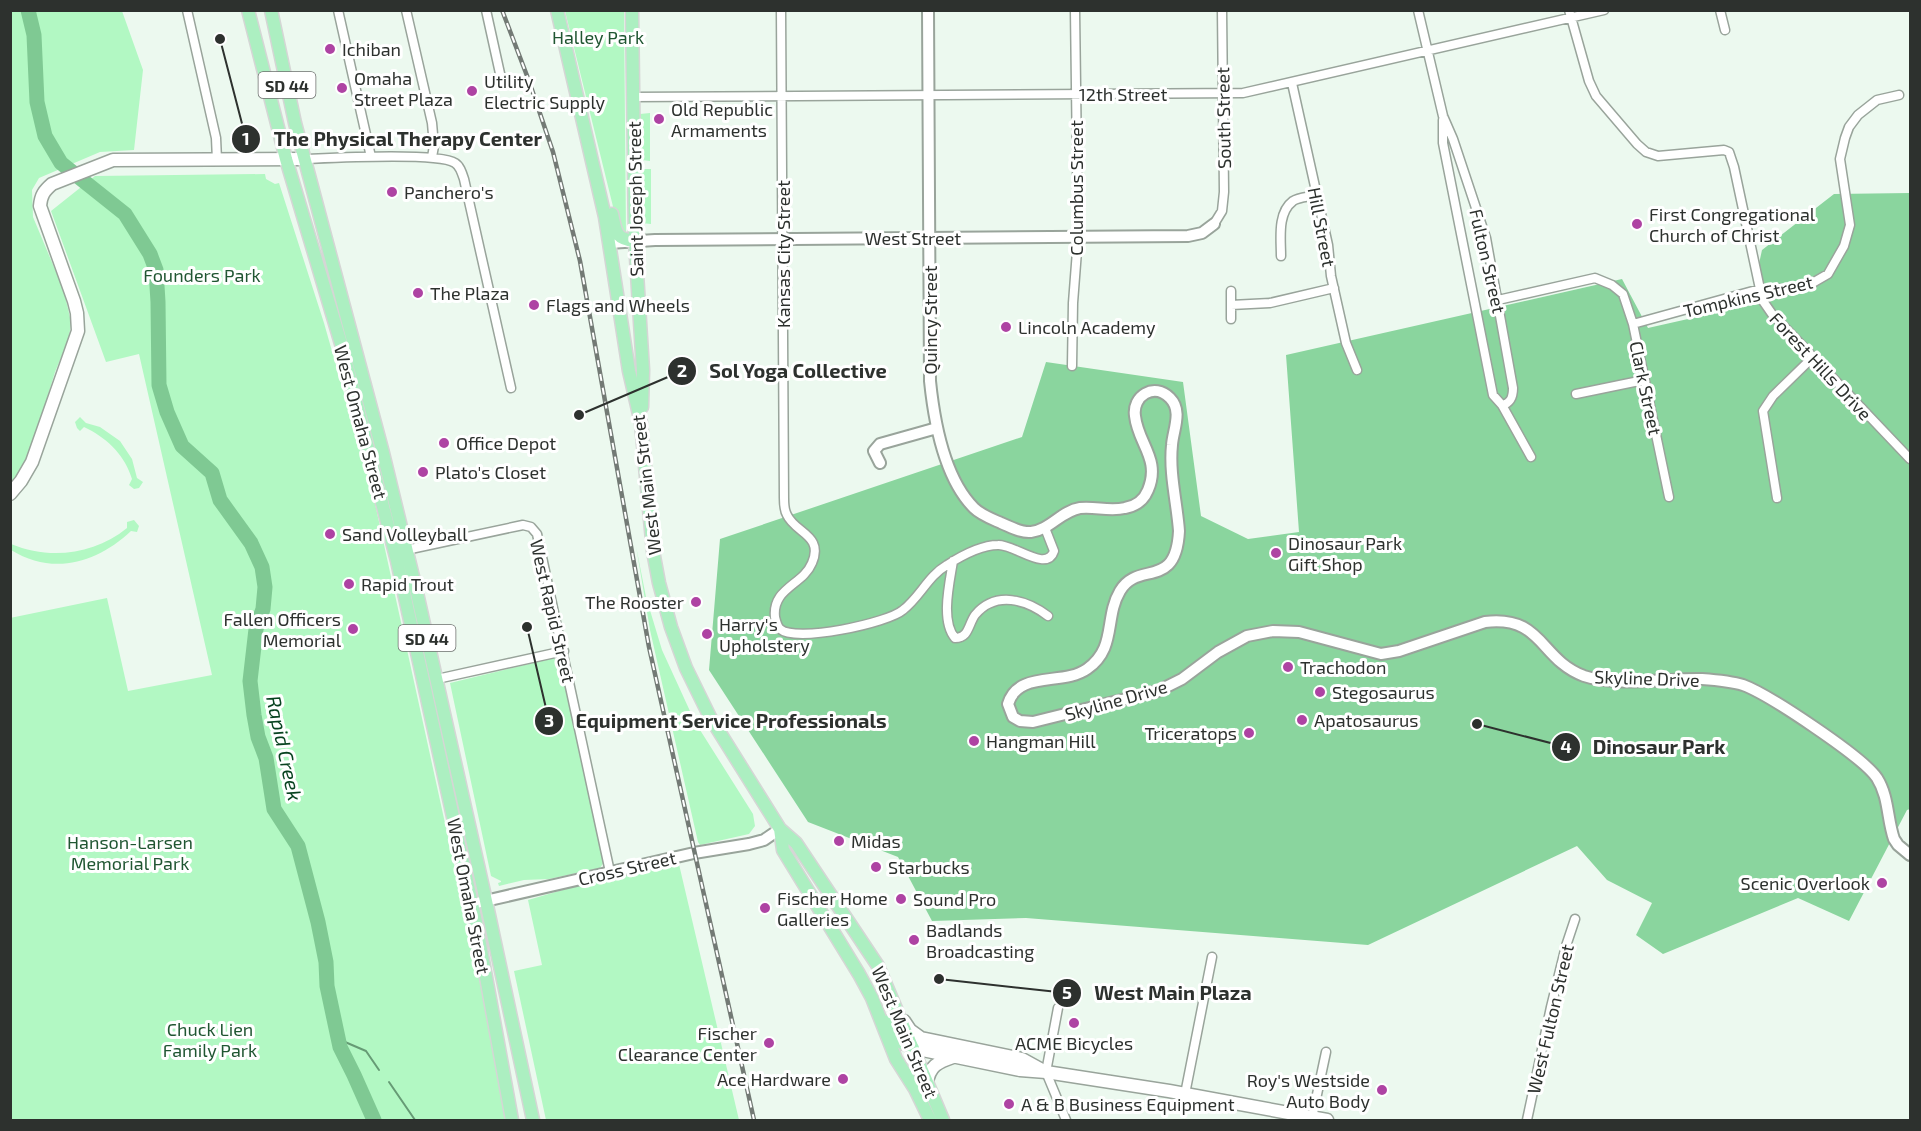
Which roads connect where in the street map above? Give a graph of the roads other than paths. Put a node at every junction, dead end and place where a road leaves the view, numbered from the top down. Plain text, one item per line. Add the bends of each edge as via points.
1 (186, 10) edge
2 (248, 10) edge
3 (271, 10) edge
4 (338, 10) edge
5 (406, 10) edge
6 (486, 10) edge
7 (557, 10) edge
8 (632, 10) edge
9 (781, 10) edge
10 (928, 10) edge
11 (1075, 10) edge
12 (1222, 10) edge
13 (1418, 10) edge
14 (1604, 10) edge
15 (1720, 10) edge
16 (1570, 14) edge
17 (1725, 30) dead end
18 (1427, 51) junction
19 (501, 78) dead end
20 (1292, 83) junction
21 (1076, 94) junction
22 (1222, 94) junction
23 (928, 95) junction
24 (1899, 95) dead end
25 (633, 97) junction
26 (782, 97) junction
27 (1443, 116) junction
28 (371, 157) junction
29 (432, 157) junction
30 (286, 159) junction
31 (304, 159) junction
32 (217, 160) junction
33 (594, 169) junction
34 (1316, 195) junction
35 (1215, 224) joint
36 (930, 238) junction
37 (1078, 238) junction
38 (783, 240) junction
39 (635, 241) junction
40 (609, 243) junction
41 (1281, 256) dead end
42 (1334, 288) junction
43 (1760, 290) junction
44 (1231, 291) dead end
45 (1498, 300) junction
46 (1231, 305) junction
47 (1231, 319) dead end
48 (1633, 324) junction
49 (1812, 358) junction
50 (1072, 366) dead end
51 (1357, 370) dead end
52 (1644, 380) junction
53 (511, 388) dead end
54 (1576, 394) dead end
55 (1502, 405) junction
56 (641, 423) junction
57 (937, 428) junction
58 (1531, 457) dead end
59 (1911, 459) edge
60 (880, 463) dead end
61 (10, 494) edge
62 (1669, 497) dead end
63 (1777, 498) dead end
64 (1044, 528) junction
65 (406, 550) junction
66 (953, 561) junction
67 (1048, 616) dead end
68 (564, 651) junction
69 (437, 679) junction
70 (780, 830) junction
71 (1911, 855) edge
72 (610, 872) junction
73 (807, 891) junction
74 (486, 901) junction
75 (472, 904) junction
76 (1575, 919) dead end
77 (1212, 957) dead end
78 (1058, 1008) dead end
79 (900, 1016) junction
80 (916, 1050) junction
81 (1326, 1052) dead end
82 (994, 1053) junction
83 (954, 1057) junction
84 (1046, 1072) junction
85 (909, 1080) junction
86 (927, 1083) junction
87 (1185, 1094) junction
88 (1312, 1118) junction
89 (512, 1120) edge
90 (533, 1120) edge
91 (930, 1120) edge
92 (943, 1120) edge
93 (1065, 1120) edge
94 (1327, 1120) edge
95 (1527, 1120) edge

1 - 32 street via 216,138
2 - 30 main road, West Omaha Street / SD 44
3 - 31 main road, West Omaha Street / SD 44
4 - 28 street
5 - 29 street via 432,123
6 - 19 street
7 - 33 main road, West Main Street
8 - 25 main road, Saint Joseph Street
9 - 26 street, Kansas City Street
10 - 23 street, Quincy Street
11 - 21 street, Columbus Street
12 - 22 street, South Street
13 - 18 street, Fulton Street
14 - 16 street, 12th Street
15 - 17 street
16 - 18 street, 12th Street
16 - 43 street, Forest Hills Drive via 1589,81 1605,109 1646,152 1658,156 1729,152
18 - 20 street, 12th Street
18 - 27 street, Fulton Street
20 - 22 street, 12th Street
20 - 34 street, Hill Street
21 - 22 street, 12th Street
21 - 23 street, 12th Street
21 - 37 street, Columbus Street
22 - 35 street, South Street via 1224,192 1222,211
23 - 26 street, 12th Street
23 - 36 street, Quincy Street
24 - 43 street, Tompkins Street via 1877,100 1849,127 1840,159 1850,225 1833,267 1809,285
25 - 26 street, 12th Street
25 - 39 main road, Saint Joseph Street
26 - 38 street, Kansas City Street
27 - 45 street, Fulton Street via 1482,222
27 - 55 street, Fulton Street via 1443,143 1491,388
28 - 29 street
28 - 31 street
29 - 53 street via 455,163 461,169
30 - 31 main road
30 - 32 main road
30 - 75 main road, West Omaha Street / SD 44 via 376,473
31 - 65 main road, West Omaha Street / SD 44
32 - 61 main road via 112,160 44,190 40,206 74,301 78,331 32,462
33 - 39 main road via 608,193 617,233 622,239
33 - 40 main road, West Main Street
34 - 41 street via 1295,200 1288,207 1282,219
34 - 42 street, Hill Street
35 - 37 street, West Street via 1188,236
36 - 37 street, West Street
36 - 38 street, West Street
36 - 57 street, Quincy Street via 930,381
37 - 50 street, Columbus Street
38 - 39 street, West Street
38 - 66 street, Kansas City Street via 784,498 786,514 809,536 814,555 809,569 776,602 777,624 798,635 819,634 895,615 933,575
39 - 40 street, West Street
39 - 56 main road, Saint Joseph Street via 643,370
40 - 56 main road, West Main Street
42 - 46 street via 1270,303
42 - 51 street, Hill Street via 1346,343
43 - 48 street, Tompkins Street
43 - 49 street, Forest Hills Drive via 1767,308
44 - 46 street
45 - 48 street, Clark Street via 1595,278 1623,294
45 - 55 street, Fulton Street via 1513,388 1510,402
46 - 47 street
48 - 52 street, Clark Street
49 - 59 street, Forest Hills Drive
49 - 63 street via 1763,411
52 - 54 street
52 - 62 street, Clark Street
55 - 58 street, Fulton Street
56 - 70 main road, West Main Street via 653,551 671,627 710,717
57 - 60 street via 880,444 874,451
57 - 64 street, Quincy Street via 953,476 975,509 1021,531
64 - 66 street via 1054,551 1048,560 1001,545
64 - 71 street, Skyline Drive via 1071,510 1118,510 1137,504 1144,497 1152,467 1135,417 1136,402 1151,391 1171,399 1177,416 1171,450 1179,531 1174,559 1163,569 1124,585 1114,606 1108,641 1093,665 1078,674 1026,684 1014,691 1009,710 1020,721 1043,721 1158,691 1230,644 1260,633 1299,632 1381,654 1485,622 1514,622 1531,632 1559,661 1586,676 1630,681 1702,679 1755,690 1865,764 1885,794 1894,839
65 - 68 street, West Rapid Street via 523,525 531,527 537,534
65 - 69 main road, West Omaha Street / SD 44
66 - 67 street via 947,596 955,638 968,632 981,610 1004,600 1027,602
68 - 69 street
68 - 72 street, West Rapid Street
69 - 74 main road, West Omaha Street / SD 44
70 - 72 street, Cross Street via 749,844
70 - 73 main road, West Main Street via 783,850
70 - 79 main road, West Main Street via 796,843 871,955
72 - 74 street, Cross Street
73 - 80 main road via 826,910 858,957 893,1031 902,1043
73 - 85 main road, West Main Street via 872,998 896,1059
74 - 75 street, Cross Street
74 - 90 main road, West Omaha Street / SD 44
75 - 89 main road, West Omaha Street / SD 44
76 - 95 street, West Fulton Street
77 - 87 street
78 - 84 street
79 - 80 main road, West Main Street
79 - 82 main road via 921,1038
80 - 82 main road via 927,1047 978,1056
80 - 83 main road
80 - 85 main road via 905,1063
80 - 86 main road, West Main Street
81 - 88 street
82 - 84 main road via 1022,1059
83 - 84 main road
83 - 86 main road via 933,1066
84 - 87 main road
84 - 93 street
85 - 91 main road, West Main Street
86 - 92 main road, West Main Street
87 - 88 main road
88 - 94 main road

